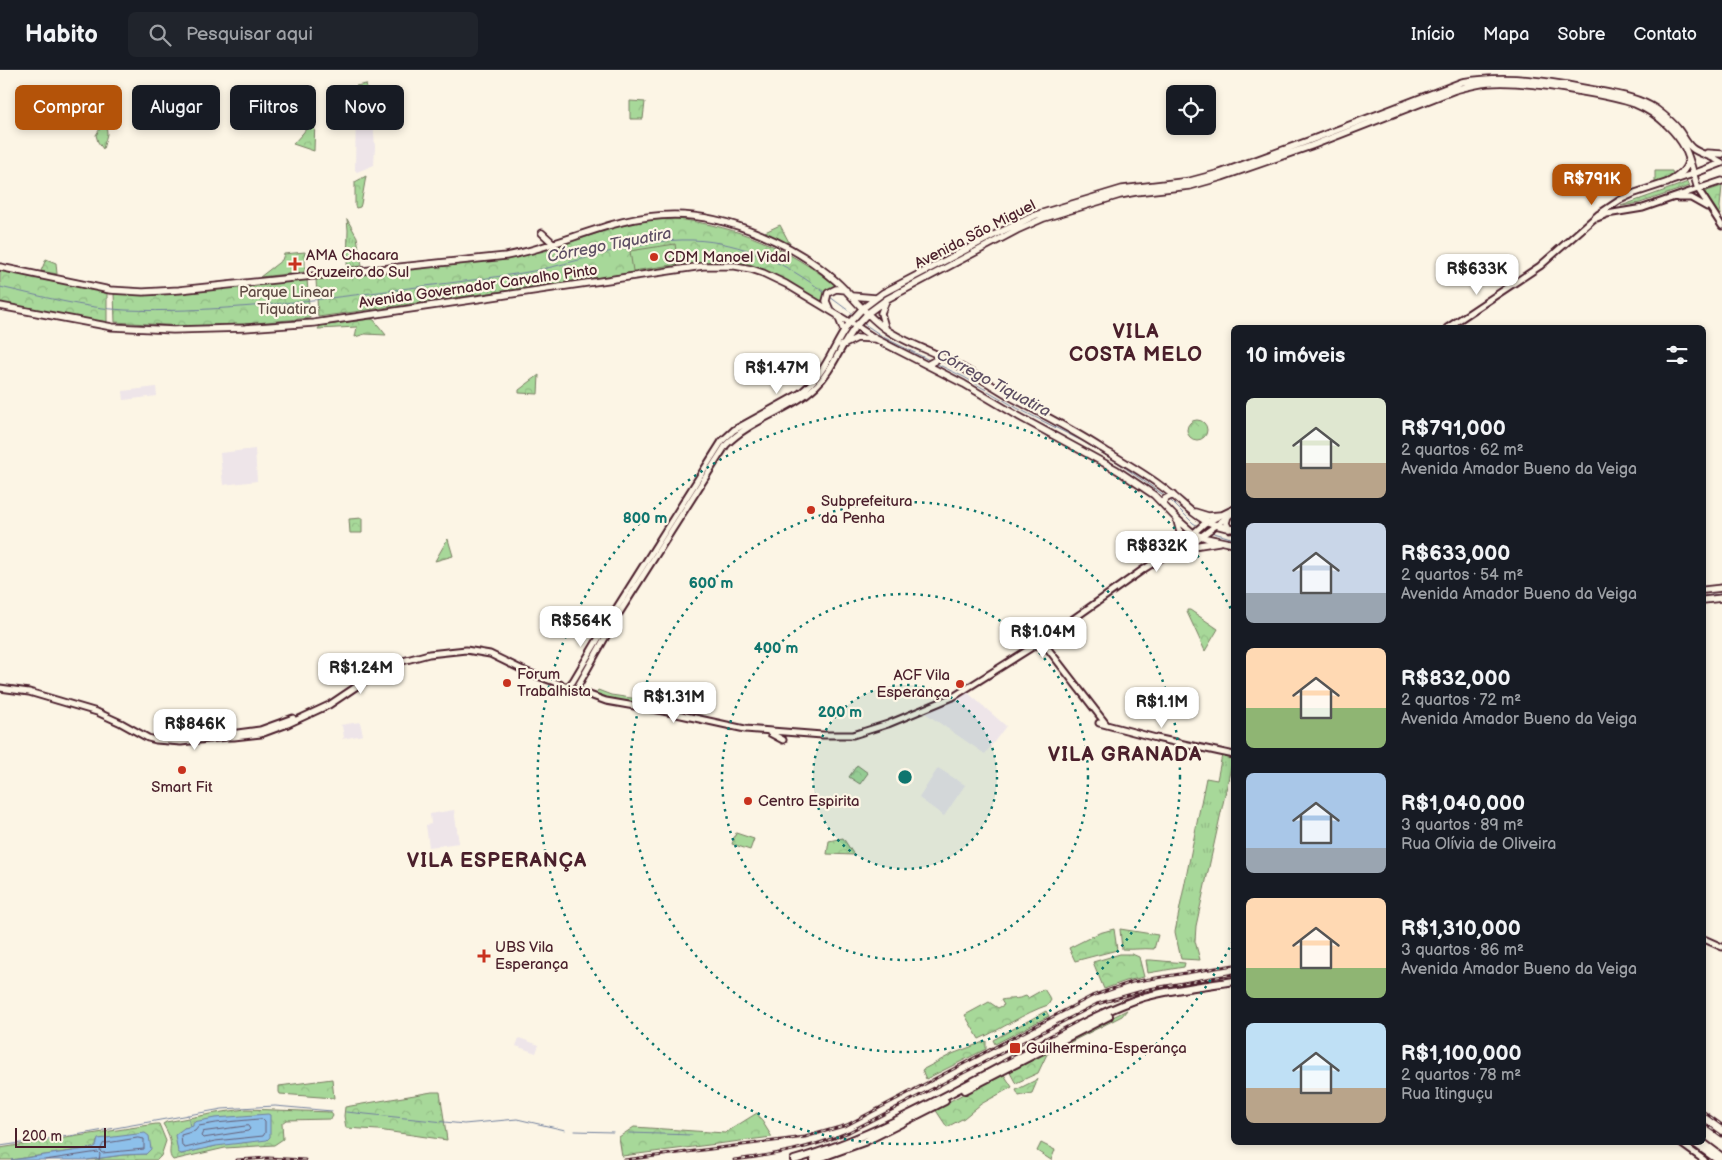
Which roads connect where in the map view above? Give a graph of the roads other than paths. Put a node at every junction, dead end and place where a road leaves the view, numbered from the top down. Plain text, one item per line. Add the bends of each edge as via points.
1 (1704, 153) junction
2 (1722, 154) edge
3 (1689, 157) junction
4 (1722, 163) edge
5 (1693, 174) junction
6 (1722, 181) edge
7 (1667, 183) junction
8 (1710, 185) junction
9 (1698, 189) junction
10 (1670, 198) junction
11 (1710, 208) junction
12 (1590, 222) junction
13 (1722, 226) edge
14 (542, 233) dead end
15 (554, 244) junction
16 (0, 267) edge
17 (846, 290) junction
18 (852, 296) junction
19 (876, 298) junction
20 (887, 299) junction
21 (0, 306) edge
22 (865, 310) junction
23 (831, 312) junction
24 (838, 316) junction
25 (856, 321) junction
26 (1452, 325) edge
27 (844, 331) junction
28 (888, 331) junction
29 (876, 340) junction
30 (842, 346) junction
31 (936, 354) junction
32 (931, 363) junction
33 (1048, 425) junction
34 (1171, 496) junction
35 (688, 499) junction
36 (1163, 502) junction
37 (1189, 510) junction
38 (1231, 511) edge
39 (1231, 513) edge
40 (1220, 515) junction
41 (1228, 516) junction
42 (1176, 519) junction
43 (1206, 523) junction
44 (1214, 526) junction
45 (1231, 528) edge
46 (1231, 529) edge
47 (1194, 532) junction
48 (1202, 536) junction
49 (1220, 542) junction
50 (1231, 544) edge
51 (1181, 546) junction
52 (1722, 588) edge
53 (1706, 590) edge
54 (1722, 598) edge
55 (1706, 600) edge
56 (1042, 641) junction
57 (0, 688) edge
58 (571, 689) junction
59 (1099, 723) dead end
60 (1107, 725) junction
61 (768, 732) junction
62 (783, 740) dead end
63 (1231, 754) edge
64 (1706, 940) edge
65 (1722, 947) edge
66 (1231, 983) edge
67 (1231, 984) edge
68 (1683, 1145) edge
69 (1697, 1145) edge
70 (1706, 1145) edge
71 (1722, 1157) edge
72 (797, 1160) edge
73 (814, 1160) edge
74 (1704, 1160) edge
75 (1718, 1160) edge

1 - 2 main road
1 - 4 main road, Avenida São Miguel
1 - 19 main road, Avenida São Miguel via 1692,148 1665,116 1632,98 1530,79 1489,78 1462,82 1220,173 1190,181 1119,190 1036,215
3 - 5 main road, Avenida São Miguel
3 - 7 main road via 1683,172
3 - 20 main road, Avenida São Miguel via 1679,138 1663,120 1630,102 1546,86 1513,83 1475,85 1210,181 1120,195 1044,218
4 - 5 main road, Avenida São Miguel
5 - 7 main road
5 - 8 main road via 1698,181
5 - 9 main road, Avenida São Miguel
6 - 8 main road
7 - 12 main road via 1624,198
8 - 9 main road
9 - 10 main road
9 - 11 main road
10 - 11 main road via 1688,198
10 - 12 main road via 1643,208 1603,215
11 - 13 main road
12 - 26 main road via 1540,266
14 - 15 main road
15 - 16 main road, Avenida Governador Carvalho Pinto via 506,256 146,292 110,290
15 - 17 main road, Avenida Governador Carvalho Pinto via 601,226 639,218 675,215 706,218 756,233 780,245 828,274
17 - 18 main road, Avenida Governador Carvalho Pinto
17 - 23 main road via 828,292 826,301
18 - 19 main road
18 - 22 main road, Avenida Governador Carvalho Pinto
19 - 22 main road, Avenida São Miguel
20 - 22 main road, Avenida São Miguel
20 - 28 main road via 880,314
21 - 23 main road, Avenida Governador Carvalho Pinto via 112,327 173,330 245,328 314,323 718,265 763,273
22 - 25 main road, Avenida São Miguel
22 - 28 main road, Avenida Governador Carvalho Pinto
23 - 24 main road, Avenida Governador Carvalho Pinto
24 - 25 main road, Avenida Governador Carvalho Pinto
24 - 27 main road
25 - 27 main road, Avenida São Miguel
25 - 29 main road, Avenida Governador Carvalho Pinto
25 - 30 main road, Avenida São Miguel
27 - 35 main road, Avenida São Miguel via 818,378 799,394 727,435
28 - 31 main road, Avenida Governador Carvalho Pinto
29 - 30 main road via 857,338
29 - 32 main road, Avenida Governador Carvalho Pinto
30 - 35 main road, Avenida São Miguel via 813,389 732,439
31 - 32 main road via 937,358
31 - 33 main road, Avenida Governador Carvalho Pinto via 963,368
32 - 33 main road, Avenida Governador Carvalho Pinto via 964,384
33 - 34 main road via 1104,449 1156,482
33 - 36 main road
34 - 36 main road
34 - 37 main road
35 - 58 main road, Avenida São Miguel
35 - 58 main road, Avenida São Miguel via 614,612
36 - 42 main road
37 - 40 main road via 1203,515
37 - 43 main road
38 - 40 main road
39 - 41 main road
40 - 43 main road
41 - 44 main road
41 - 45 main road via 1226,523
42 - 47 main road
42 - 51 main road
43 - 44 main road
43 - 47 main road
44 - 46 main road
44 - 48 main road
47 - 48 main road
47 - 51 main road
48 - 49 main road
48 - 51 main road
49 - 50 main road
49 - 51 main road
51 - 56 main road via 1131,577
52 - 53 main road
54 - 55 main road
56 - 60 main road
56 - 61 main road via 953,697 864,732 840,736
57 - 58 main road via 29,692 97,712 148,738 182,742 261,734 329,705 378,672 422,655 471,650 490,654
58 - 61 main road via 606,701
59 - 60 main road
60 - 63 main road
61 - 62 main road
64 - 65 main road
66 - 72 highway via 1161,993 1119,1006 885,1125
67 - 73 highway via 1126,1008 864,1142
68 - 74 main road
69 - 75 highway
70 - 71 highway

